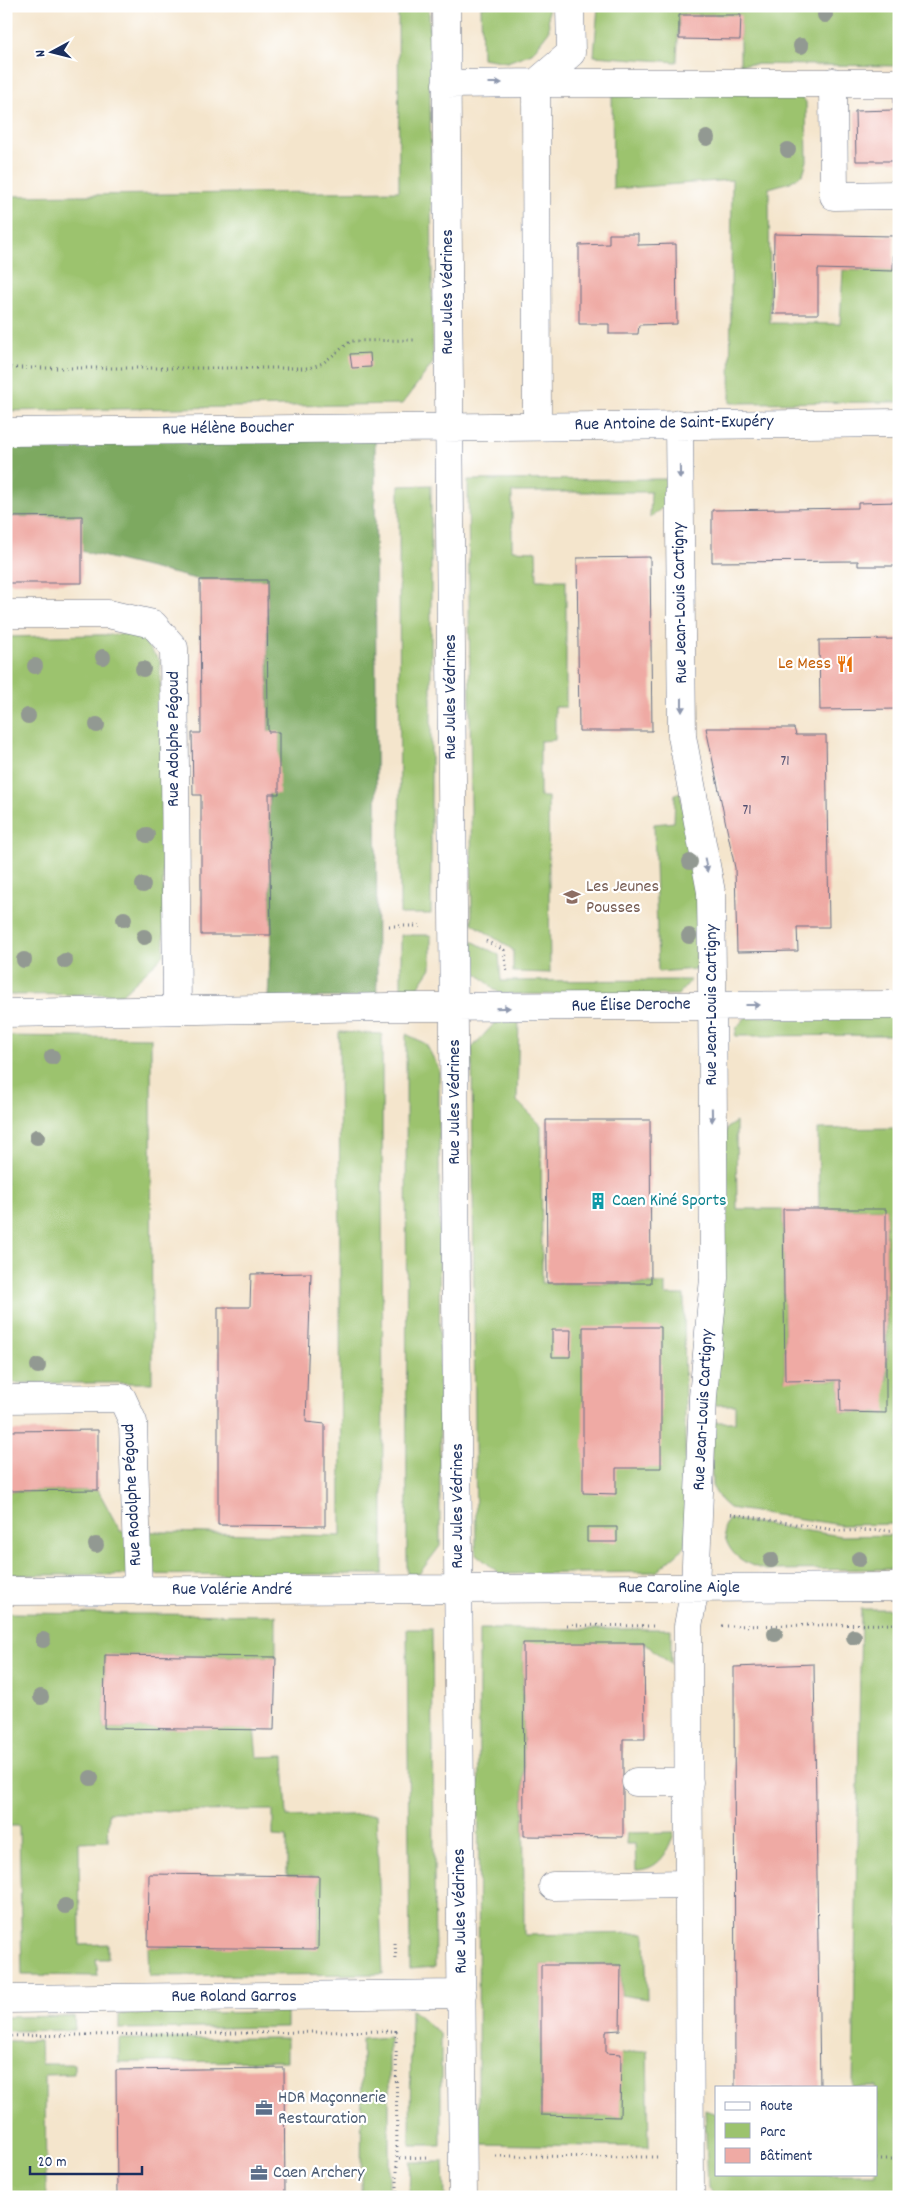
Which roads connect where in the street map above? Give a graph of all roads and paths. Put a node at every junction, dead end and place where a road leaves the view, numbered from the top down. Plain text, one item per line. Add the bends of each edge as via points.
1 (446, 6) edge
2 (570, 6) edge
3 (833, 82) junction
4 (536, 83) junction
5 (899, 83) edge
6 (446, 84) junction
7 (899, 195) edge
8 (421, 339) dead end
9 (6, 368) edge
10 (899, 422) edge
11 (679, 424) junction
12 (449, 426) junction
13 (538, 426) junction
14 (6, 432) edge
15 (6, 614) edge
16 (389, 926) dead end
17 (453, 926) junction
18 (517, 975) dead end
19 (712, 1005) junction
20 (899, 1005) edge
21 (454, 1008) junction
22 (177, 1010) junction
23 (6, 1013) edge
24 (6, 1399) edge
25 (699, 1509) junction
26 (899, 1530) edge
27 (899, 1587) edge
28 (695, 1588) junction
29 (459, 1589) junction
30 (138, 1590) junction
31 (6, 1591) edge
32 (899, 1624) edge
33 (688, 1626) junction
34 (636, 1782) dead end
35 (689, 1782) junction
36 (689, 1884) junction
37 (553, 1886) dead end
38 (462, 1994) junction
39 (6, 1998) edge
40 (396, 2031) dead end
41 (463, 2156) junction
42 (397, 2158) junction
43 (690, 2158) junction
44 (878, 2159) edge
45 (899, 2159) edge
46 (397, 2197) edge
47 (463, 2197) edge
48 (690, 2197) edge

1 - 6 street, Rue Jules Védrines
2 - 4 street via 571,53
3 - 4 street
3 - 5 street
3 - 7 street via 834,196
6 -> 4 street
4 - 13 street
6 - 12 street, Rue Jules Védrines
8 - 9 path via 351,341 323,363 309,368
10 - 11 street, Rue Antoine de Saint-Exupéry
11 - 13 street, Rue Antoine de Saint-Exupéry
11 -> 19 street, Rue Jean-Louis Cartigny via 682,736 711,892
12 - 13 street, Rue Antoine de Saint-Exupéry
12 - 14 street, Rue Hélène Boucher
12 - 17 street, Rue Jules Védrines
15 - 22 street, Rue Adolphe Pégoud via 108,614 152,624 174,648
16 - 17 path
17 - 18 path via 504,950 507,975
17 - 21 street, Rue Jules Védrines
19 -> 20 street, Rue Élise Deroche
21 -> 19 street, Rue Élise Deroche
19 -> 25 street, Rue Jean-Louis Cartigny via 714,1278 703,1397
21 - 22 street
21 - 29 street, Rue Jules Védrines
22 - 23 street
24 - 30 street, Rue Rodolphe Pégoud via 122,1398 133,1422
25 - 26 path via 841,1531
25 - 28 street, Rue Jean-Louis Cartigny
27 - 28 street, Rue Caroline Aigle
28 - 29 street, Rue Caroline Aigle
28 - 33 street, Rue Jean-Louis Cartigny
29 - 30 street, Rue Valérie André
29 - 38 street, Rue Jules Védrines
30 - 31 street, Rue Valérie André
32 - 33 path
33 - 35 street, Rue Jean-Louis Cartigny
34 - 35 street
35 - 36 street, Rue Jean-Louis Cartigny
36 - 37 street
36 - 43 street, Rue Jean-Louis Cartigny
38 - 39 street, Rue Roland Garros
38 - 41 street, Rue Jules Védrines
40 - 42 path
41 - 42 path
41 - 43 path
41 - 47 street, Rue Jules Védrines
42 - 46 path
43 - 48 street, Rue Jean-Louis Cartigny
44 - 45 path

